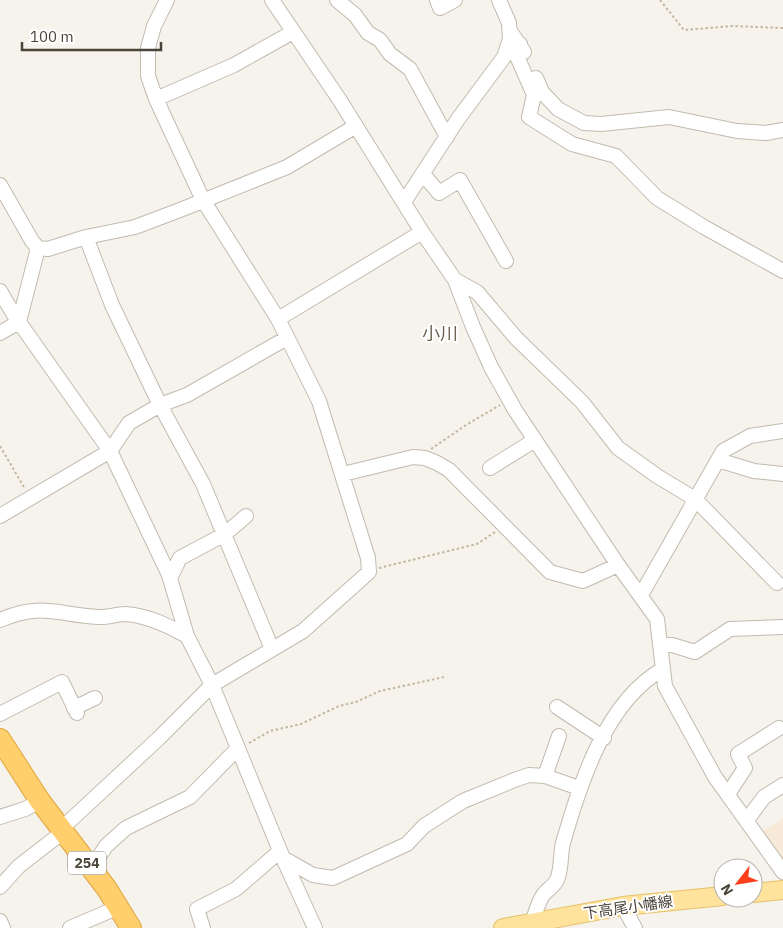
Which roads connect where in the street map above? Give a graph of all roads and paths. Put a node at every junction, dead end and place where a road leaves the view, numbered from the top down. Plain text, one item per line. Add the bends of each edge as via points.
1 (167, 0) edge
2 (272, 0) edge
3 (337, 0) edge
4 (438, 0) edge
5 (455, 0) edge
6 (500, 0) edge
7 (660, 0) edge
8 (783, 28) edge
9 (510, 31) junction
10 (293, 32) junction
11 (520, 44) junction
12 (156, 99) junction
13 (356, 126) junction
14 (783, 130) edge
15 (447, 136) junction
16 (422, 174) junction
17 (0, 184) edge
18 (204, 200) junction
19 (404, 202) junction
20 (422, 232) junction
21 (86, 237) junction
22 (38, 248) junction
23 (506, 261) dead end
24 (783, 271) edge
25 (455, 280) junction
26 (0, 291) edge
27 (278, 319) junction
28 (19, 322) junction
29 (0, 333) edge
30 (287, 338) junction
31 (509, 400) junction
32 (160, 405) junction
33 (783, 431) edge
34 (535, 440) junction
35 (0, 446) edge
36 (110, 451) junction
37 (422, 458) junction
38 (718, 460) junction
39 (490, 468) dead end
40 (342, 474) junction
41 (783, 474) edge
42 (30, 498) junction
43 (695, 499) junction
44 (0, 516) edge
45 (246, 516) dead end
46 (504, 526) junction
47 (225, 534) junction
48 (618, 565) junction
49 (369, 568) junction
50 (170, 578) junction
51 (777, 583) dead end
52 (641, 595) junction
53 (0, 620) edge
54 (783, 627) edge
55 (187, 636) junction
56 (660, 645) junction
57 (272, 649) junction
58 (662, 669) junction
59 (444, 677) dead end
60 (212, 685) junction
61 (95, 698) dead end
62 (558, 707) dead end
63 (0, 714) edge
64 (779, 728) dead end
65 (559, 736) dead end
66 (604, 738) junction
67 (0, 739) edge
68 (238, 748) junction
69 (545, 776) junction
70 (783, 785) edge
71 (579, 788) junction
72 (728, 794) junction
73 (40, 800) junction
74 (0, 817) edge
75 (747, 820) junction
76 (62, 831) junction
77 (282, 854) junction
78 (92, 869) junction
79 (783, 872) edge
80 (0, 887) edge
81 (783, 890) edge
82 (763, 892) edge
83 (713, 897) edge
84 (623, 906) junction
85 (119, 907) junction
86 (0, 921) edge
87 (532, 922) junction
88 (3, 928) edge
89 (70, 928) edge
90 (131, 928) edge
91 (203, 928) edge
92 (315, 928) edge
93 (504, 928) edge
94 (634, 928) edge

1 - 12 street via 154,26 148,48 148,76
2 - 10 street
3 - 15 street via 355,15 368,33 380,40 390,54 410,69
4 - 5 street via 440,8
6 - 9 street via 508,16
7 - 8 path via 684,30 750,26
9 - 11 street
9 - 15 street via 509,47 504,57
10 - 12 street via 234,65
10 - 13 street
11 - 14 street via 542,92 558,109 584,123 669,117 737,131 766,133
11 - 24 street via 516,54 534,95 529,117 572,144 616,156 657,198
12 - 18 street
13 - 18 street via 287,167
13 - 19 street
15 - 16 street
16 - 19 street
16 - 23 street via 439,193 460,180
17 - 22 street
18 - 21 street via 135,227
18 - 27 street
19 - 20 street
20 - 25 street
20 - 27 street
21 - 22 street via 48,249
21 - 32 street via 112,305
22 - 28 street
25 - 31 street via 473,327
25 - 43 street via 477,292 516,338 582,402 618,448
26 - 28 street
27 - 30 street
28 - 29 street
28 - 36 street
30 - 32 street via 188,395
30 - 40 street via 326,419
31 - 34 street
31 - 37 path via 466,424
32 - 36 street via 129,423
32 - 47 street via 203,484
33 - 38 street via 750,436 723,451
34 - 39 street
34 - 48 street
35 - 42 path
36 - 42 street
36 - 50 street
37 - 40 street via 402,458
37 - 46 street via 449,470
38 - 41 street via 754,471
38 - 43 street
40 - 49 street
42 - 44 street
43 - 51 street
43 - 52 street
45 - 47 street
46 - 48 street via 550,572 583,581
46 - 49 path via 477,544 410,562
47 - 50 street via 180,558
47 - 57 street
48 - 52 street
49 - 57 street via 362,579 303,631
50 - 55 street
52 - 56 street via 657,619
53 - 55 street via 18,612 46,609 99,617 126,614 146,618
54 - 56 street via 730,629 694,652
55 - 60 street
56 - 58 street
57 - 60 street
58 - 66 street via 622,704
58 - 72 street via 665,686 715,777
59 - 68 path via 380,691 301,724 270,731
60 - 68 street
60 - 76 street
61 - 63 street via 76,710 62,682
62 - 66 street
64 - 72 street via 738,754 745,768
65 - 69 street
66 - 71 street
67 - 73 highway, 254
68 - 77 street
68 - 78 street via 190,797 126,828 106,846
69 - 71 street
69 - 77 street via 517,778 463,801 424,826 407,844 334,878 313,875
70 - 75 street via 764,797
71 - 87 street via 556,882 543,894
72 - 75 street
73 - 74 street
73 - 76 highway, 254
75 - 79 street
76 - 78 highway, 254
76 - 80 street via 19,866
77 - 91 street via 236,889 197,909
77 - 92 street
78 - 85 highway, 254
81 - 82 main road
83 - 84 main road, 下高尾小幡線
84 - 87 main road, 下高尾小幡線
84 - 94 street
85 - 89 street
85 - 90 highway, 254
86 - 88 street
87 - 93 main road, 下高尾小幡線

